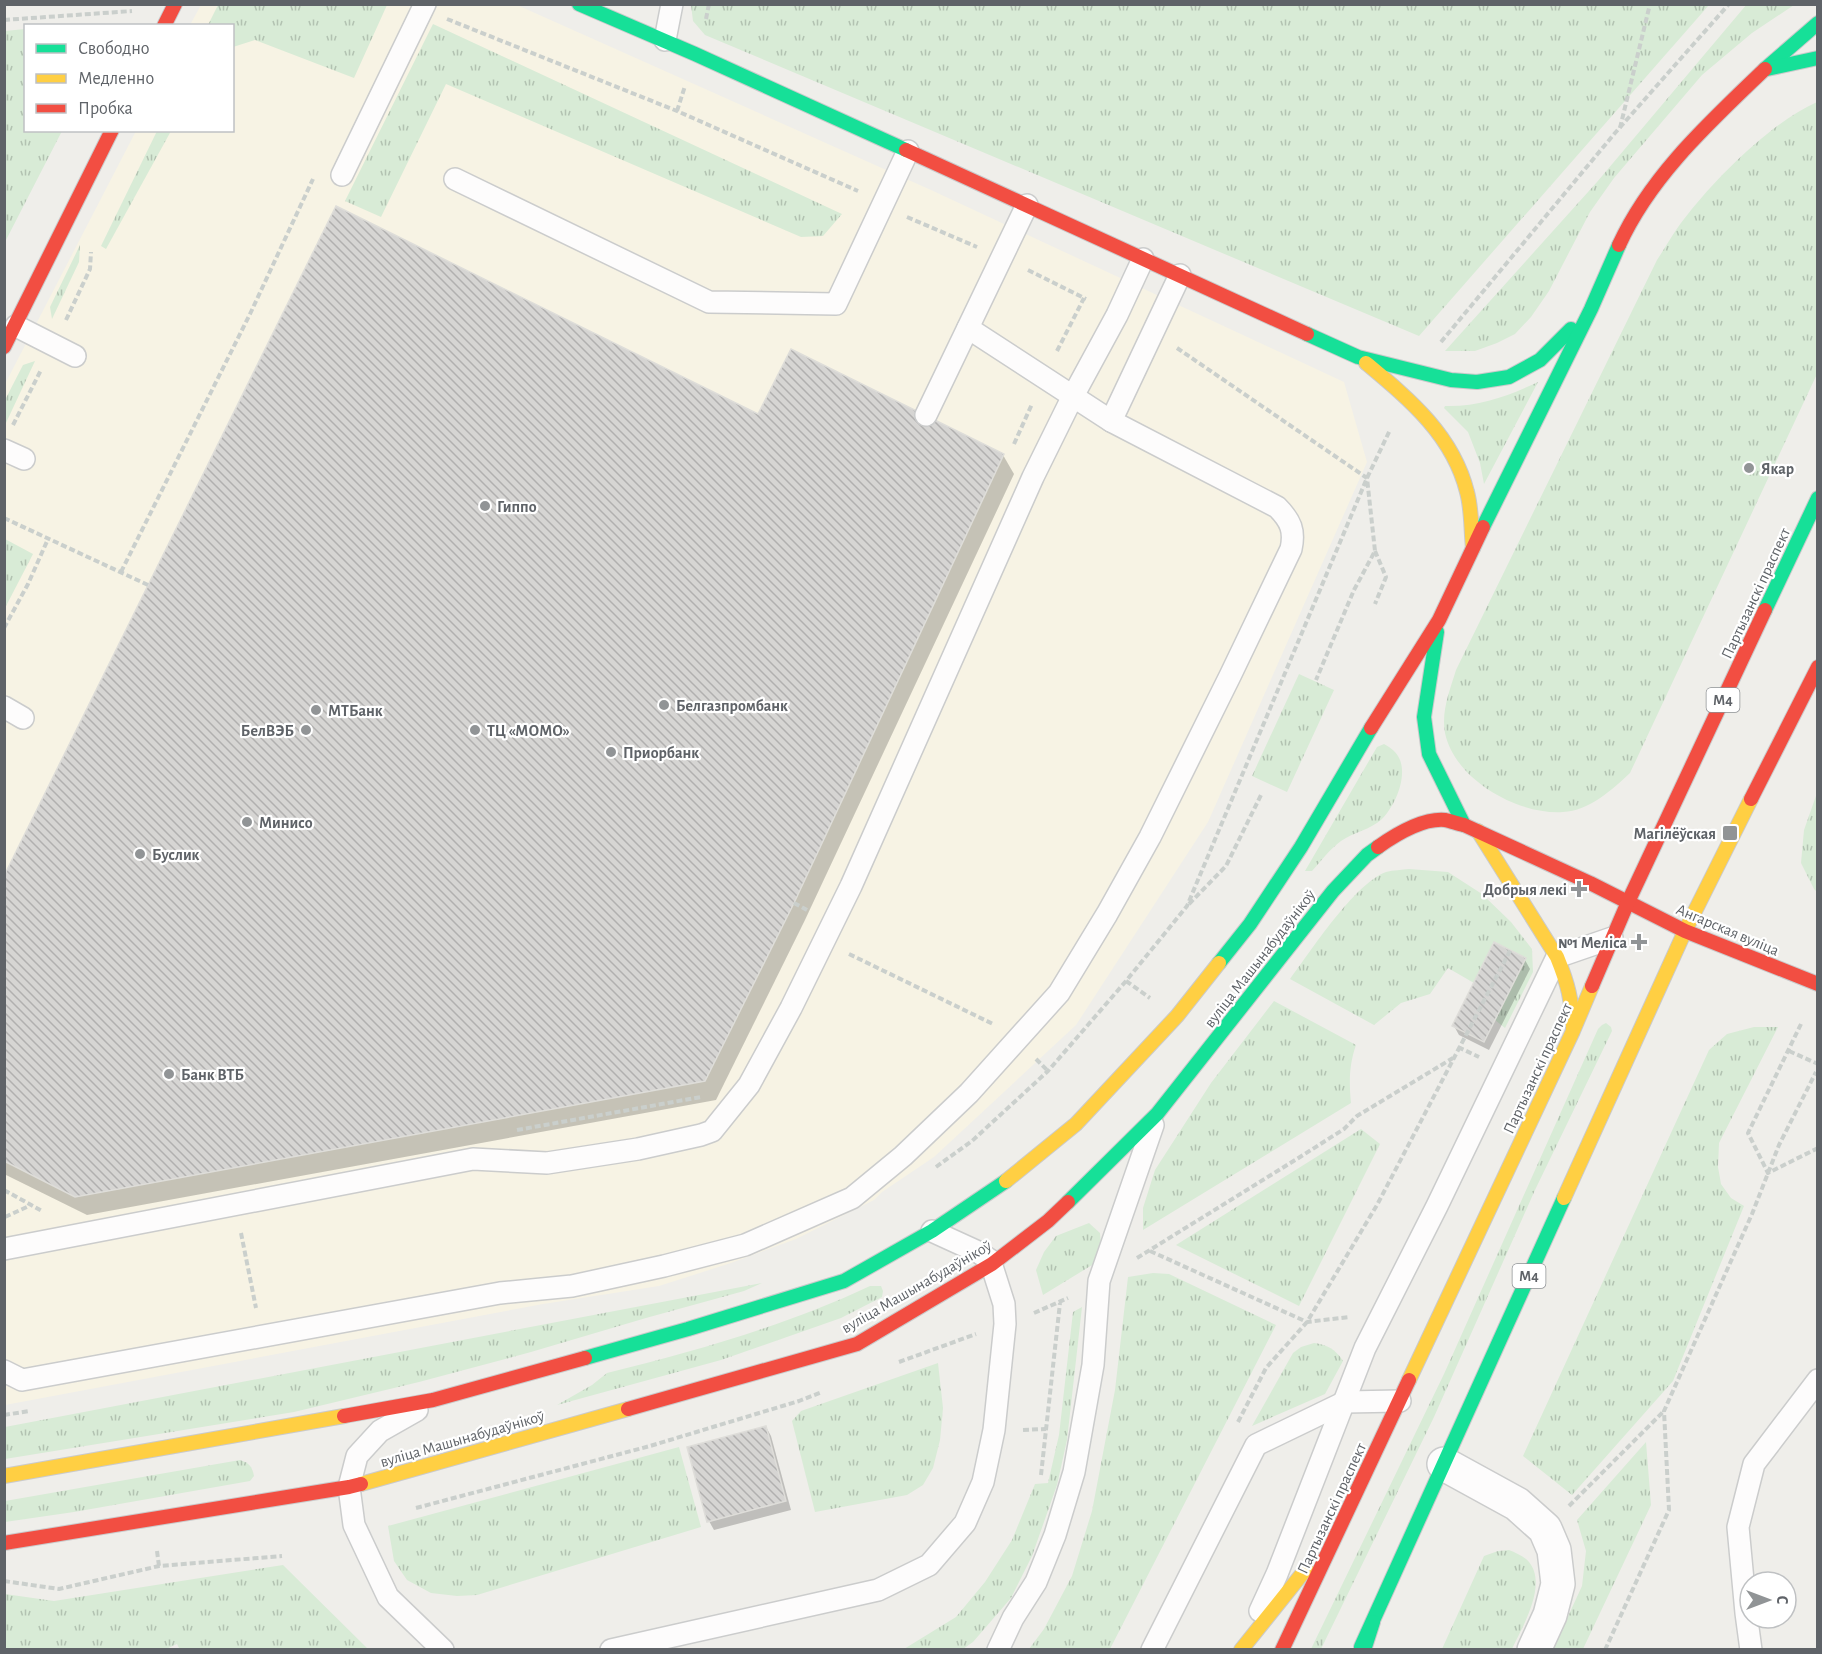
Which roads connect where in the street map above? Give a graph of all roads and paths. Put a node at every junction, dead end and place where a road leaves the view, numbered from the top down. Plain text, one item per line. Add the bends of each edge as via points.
1 (175, 4) edge
2 (579, 4) edge
3 (672, 4) edge
4 (709, 4) edge
5 (1650, 4) edge
6 (1729, 4) edge
7 (424, 7) edge
8 (142, 11) dead end
9 (4, 20) edge
10 (706, 20) dead end
11 (1818, 23) edge
12 (165, 24) edge
13 (665, 40) junction
14 (1818, 58) edge
15 (1765, 69) junction
16 (687, 80) dead end
17 (676, 111) junction
18 (1620, 129) junction
19 (111, 132) edge
20 (908, 151) junction
21 (315, 175) dead end
22 (342, 175) dead end
23 (455, 179) dead end
24 (859, 191) dead end
25 (1027, 205) junction
26 (905, 217) dead end
27 (92, 247) dead end
28 (1001, 257) junction
29 (1143, 259) junction
30 (1180, 275) junction
31 (1084, 298) junction
32 (1591, 309) junction
33 (1118, 315) junction
34 (16, 326) junction
35 (968, 328) junction
36 (1153, 332) junction
37 (54, 345) junction
38 (1438, 345) dead end
39 (4, 347) edge
40 (75, 356) dead end
41 (1358, 357) junction
42 (1044, 377) junction
43 (1073, 396) junction
44 (926, 415) dead end
45 (1111, 421) junction
46 (1391, 428) dead end
47 (7, 441) edge
48 (1010, 453) dead end
49 (24, 459) dead end
50 (1367, 478) junction
51 (1818, 498) edge
52 (4, 518) edge
53 (48, 539) junction
54 (1473, 548) junction
55 (1375, 550) junction
56 (121, 572) junction
57 (148, 585) dead end
58 (1375, 604) dead end
59 (1439, 620) junction
60 (4, 628) edge
61 (1818, 668) edge
62 (1316, 681) dead end
63 (4, 707) edge
64 (23, 718) dead end
65 (1262, 794) dead end
66 (1464, 825) junction
67 (1478, 831) junction
68 (1628, 902) junction
69 (794, 903) dead end
70 (1187, 906) junction
71 (806, 909) junction
72 (801, 920) dead end
73 (1685, 931) junction
74 (1612, 938) junction
75 (824, 942) junction
76 (1514, 943) dead end
77 (1557, 957) junction
78 (1818, 984) edge
79 (1801, 1024) dead end
80 (1573, 1031) junction
81 (1016, 1040) junction
82 (1789, 1051) junction
83 (1453, 1058) junction
84 (1818, 1064) edge
85 (1048, 1071) junction
86 (1816, 1072) dead end
87 (704, 1096) dead end
88 (1157, 1114) junction
89 (506, 1132) dead end
90 (1818, 1148) edge
91 (934, 1168) dead end
92 (1768, 1173) junction
93 (4, 1190) edge
94 (236, 1205) junction
95 (29, 1206) junction
96 (46, 1213) dead end
97 (4, 1218) edge
98 (932, 1231) junction
99 (4, 1250) edge
100 (992, 1264) junction
101 (1060, 1303) dead end
102 (261, 1338) junction
103 (938, 1347) dead end
104 (896, 1364) dead end
105 (4, 1371) edge
106 (1818, 1380) edge
107 (831, 1389) dead end
108 (433, 1400) junction
109 (1400, 1401) junction
110 (1345, 1402) junction
111 (39, 1409) dead end
112 (1664, 1411) junction
113 (4, 1415) edge
114 (1444, 1464) junction
115 (4, 1476) edge
116 (1040, 1478) dead end
117 (349, 1487) junction
118 (416, 1508) dead end
119 (1340, 1526) junction
120 (1545, 1530) junction
121 (4, 1543) edge
122 (282, 1556) dead end
123 (4, 1581) edge
124 (1373, 1622) junction
125 (1241, 1649) edge
126 (443, 1650) edge
127 (611, 1650) edge
128 (999, 1650) edge
129 (1152, 1650) edge
130 (1282, 1650) edge
131 (1360, 1650) edge
132 (1364, 1650) edge
133 (1534, 1650) edge
134 (1605, 1650) edge
135 (1751, 1650) edge

1 - 12 main road
2 - 13 main road
3 - 13 lane
4 - 10 path
5 - 18 path
6 - 18 path
7 - 17 path
7 - 22 lane
8 - 9 path
11 - 15 main road
13 - 20 main road
14 - 15 main road
15 - 32 main road via 1704,127 1652,188 1620,242
16 - 17 path
17 - 24 path
18 - 38 path
19 - 34 main road
20 - 23 lane via 836,304 709,302
20 - 25 main road
21 - 56 path
25 - 28 lane
25 - 29 main road
26 - 28 path
27 - 37 path via 90,269
28 - 31 path
28 - 35 lane
29 - 30 main road
29 - 33 lane
30 - 36 lane
30 - 41 main road
31 - 33 path
31 - 42 path
32 - 41 main road via 1540,360 1509,377 1477,382 1451,380
32 - 54 main road
33 - 43 lane
34 - 37 lane
34 - 39 main road
35 - 42 lane
35 - 44 lane
36 - 45 lane
36 - 50 path
37 - 40 lane
37 - 47 path
41 - 54 main road via 1409,398 1436,426 1454,454 1467,493
42 - 43 lane
42 - 48 path
43 - 45 lane
43 - 75 lane via 996,556
45 - 81 lane via 1277,507 1287,517 1294,536 1269,596 1150,837 1059,993
46 - 50 path
47 - 49 lane
50 - 55 path
50 - 70 path
51 - 68 main road, Партызанскі праспект / М4
52 - 53 path
53 - 56 path
53 - 60 path
54 - 59 main road
55 - 58 path via 1386,577
55 - 62 path
56 - 57 path
59 - 66 main road via 1425,726 1429,754
59 - 98 main road, вуліца Машынабудаўнікоў via 1301,847 1250,924 1178,1016 1076,1124 1016,1175
61 - 73 main road, М4
63 - 64 lane
65 - 70 path via 1226,866
66 - 67 main road, вуліца Машынабудаўнікоў
66 - 88 main road, вуліца Машынабудаўнікоў via 1443,820 1427,822 1395,835 1367,855 1333,891
67 - 68 main road, вуліца Машынабудаўнікоў
67 - 77 main road
68 - 73 main road, Ангарская вуліца
68 - 74 main road, Партызанскі праспект / М4
69 - 71 path
70 - 85 path
71 - 72 path
71 - 75 path
73 - 78 main road, Ангарская вуліца
73 - 114 main road, М4
74 - 77 lane
74 - 80 main road, Партызанскі праспект / М4
75 - 81 path via 999,1027
75 - 94 lane via 749,1085 712,1131 638,1149 547,1163 473,1159
76 - 83 path
77 - 80 main road via 1572,1003
77 - 110 lane via 1365,1348
79 - 82 path
80 - 109 main road, Партызанскі праспект / М4
81 - 85 path
81 - 102 lane via 969,1093 852,1198 745,1245 572,1286 500,1293
82 - 84 path
82 - 92 path via 1748,1133
83 - 83 path via 1377,1204 1307,1322 1150,1251
85 - 91 path via 972,1141
86 - 92 path
87 - 89 path
88 - 100 main road, вуліца Машынабудаўнікоў via 1047,1221
88 - 128 lane via 1099,1281 1093,1365 1074,1472 1036,1582
90 - 92 path
92 - 112 path
93 - 95 path
94 - 99 lane
94 - 102 path
95 - 96 path
95 - 97 path
98 - 100 lane via 978,1252
98 - 108 main road, вуліца Машынабудаўнікоў via 844,1281
100 - 117 main road, вуліца Машынабудаўнікоў via 857,1344
100 - 127 lane via 1004,1304 1005,1324 994,1430 983,1482 965,1523 929,1565 878,1590
101 - 116 path
102 - 105 lane via 22,1380
103 - 104 path
106 - 135 lane via 1754,1464 1738,1527
107 - 118 path via 650,1446
108 - 115 main road, вуліца Машынабудаўнікоў
108 - 117 lane via 380,1431 357,1456
109 - 110 lane
109 - 119 main road, Партызанскі праспект / М4
110 - 125 lane via 1277,1574
110 - 129 lane via 1256,1445
111 - 113 path
112 - 120 path
112 - 134 path via 1669,1510
114 - 120 street via 1517,1504
114 - 124 main road, М4
117 - 121 main road, вуліца Машынабудаўнікоў
117 - 126 lane via 354,1525 388,1597
119 - 125 main road
119 - 130 main road, Партызанскі праспект / М4
120 - 133 street via 1554,1550 1558,1584 1550,1615
122 - 123 path via 159,1566 59,1588
124 - 131 main road, М4
124 - 132 main road

